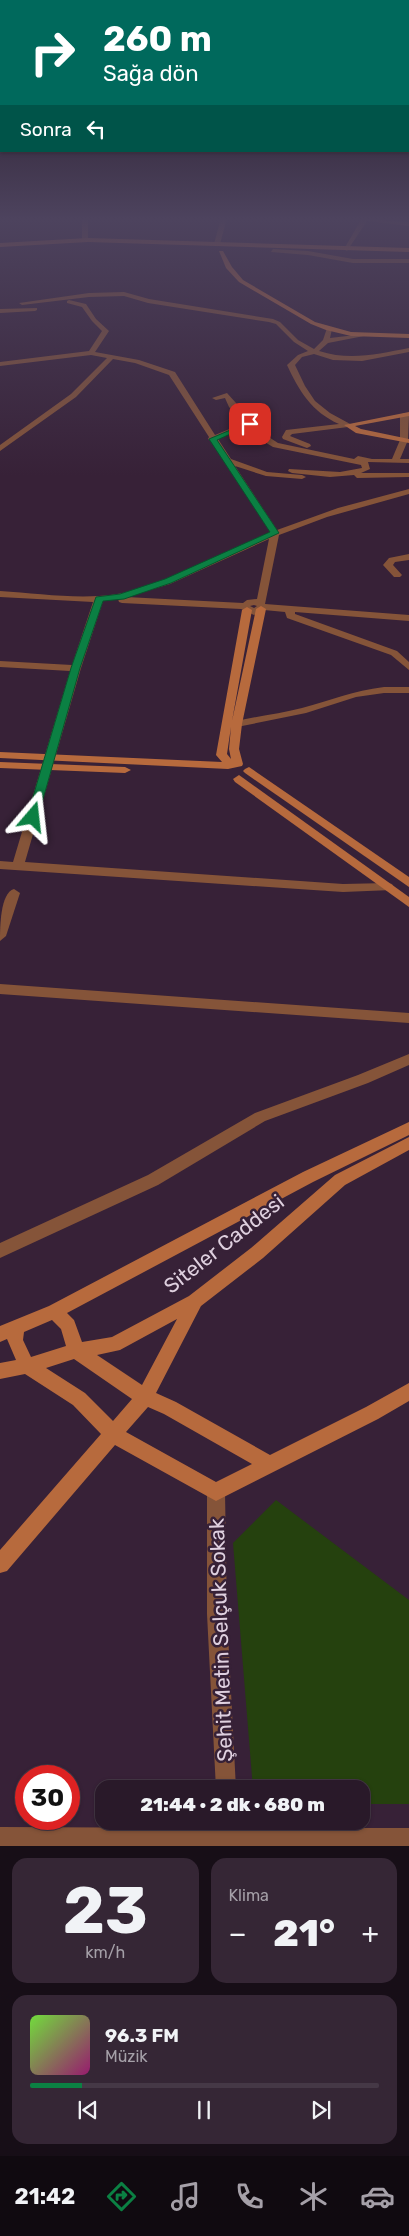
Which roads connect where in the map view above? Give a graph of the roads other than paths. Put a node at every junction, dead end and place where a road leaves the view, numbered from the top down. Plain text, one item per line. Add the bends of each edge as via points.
1 (53, 304) edge
2 (84, 304) edge
3 (168, 304) edge
4 (280, 304) edge
5 (0, 312) edge
6 (330, 329) junction
7 (362, 335) junction
8 (395, 336) junction
9 (409, 336) edge
10 (326, 341) junction
11 (409, 343) edge
12 (409, 350) edge
13 (314, 352) junction
14 (91, 353) junction
15 (112, 356) junction
16 (0, 364) edge
17 (216, 398) dead end
18 (407, 416) edge
19 (250, 424) junction
20 (348, 425) junction
21 (212, 439) junction
22 (406, 440) edge
23 (0, 449) edge
24 (227, 460) junction
25 (395, 461) junction
26 (409, 461) edge
27 (409, 467) edge
28 (366, 469) junction
29 (292, 471) dead end
30 (409, 475) edge
31 (409, 491) edge
32 (275, 533) junction
33 (409, 557) edge
34 (397, 575) dead end
35 (0, 594) edge
36 (99, 599) junction
37 (261, 607) junction
38 (246, 608) junction
39 (290, 608) junction
40 (409, 618) edge
41 (0, 664) edge
42 (409, 667) edge
43 (76, 668) junction
44 (409, 690) edge
45 (237, 724) junction
46 (0, 755) edge
47 (49, 763) junction
48 (0, 764) edge
49 (230, 767) junction
50 (249, 771) junction
51 (239, 779) junction
52 (0, 865) edge
53 (18, 866) junction
54 (409, 883) edge
55 (388, 888) junction
56 (14, 893) dead end
57 (409, 903) edge
58 (0, 936) edge
59 (0, 989) edge
60 (409, 1018) edge
61 (409, 1059) edge
62 (409, 1128) edge
63 (409, 1144) edge
64 (0, 1251) edge
65 (195, 1301) junction
66 (55, 1311) junction
67 (16, 1329) junction
68 (0, 1334) edge
69 (76, 1351) junction
70 (27, 1366) junction
71 (0, 1370) edge
72 (409, 1391) edge
73 (144, 1397) junction
74 (114, 1435) junction
75 (268, 1464) junction
76 (216, 1492) junction
77 (4, 1555) edge
78 (226, 1780) edge
79 (228, 1835) edge
80 (0, 1838) edge
81 (398, 1841) edge

1 - 5 street
2 - 14 street via 106,331
3 - 13 street via 271,320
4 - 6 street
6 - 7 street
6 - 10 street
7 - 8 street
7 - 10 street
8 - 9 street
8 - 11 street
10 - 13 street
12 - 13 street via 362,359 334,358
13 - 20 street via 300,356 291,365 298,381 326,416
14 - 15 street
14 - 16 street
15 - 21 street via 172,374
15 - 23 street via 66,403
17 - 19 street via 225,392
18 - 20 street
18 - 22 street
19 - 21 street
19 - 28 street via 276,445 364,463
20 - 22 street via 359,432
20 - 25 street via 290,432 286,437 372,461
21 - 24 street
22 - 25 street
24 - 30 street via 266,474 290,477
24 - 32 street
25 - 26 street
27 - 28 street
28 - 29 street via 324,474
31 - 32 street via 342,508
32 - 36 street via 168,581 121,597
32 - 37 street
33 - 34 street via 392,560 388,565
35 - 36 street
36 - 38 street
36 - 43 street
37 - 38 street via 254,612
37 - 39 street
37 - 45 street
38 - 49 street via 221,755
39 - 40 street
39 - 42 street via 290,616 394,653
41 - 43 street
43 - 47 street
44 - 45 street via 354,694 302,711
45 - 49 street
46 - 47 street
47 - 48 street
47 - 49 street
47 - 53 street
49 - 50 street via 245,766
49 - 51 street via 232,779
50 - 51 street via 247,776
50 - 54 street
51 - 55 street
52 - 53 street
53 - 55 street via 343,888
55 - 57 street
56 - 58 street
59 - 60 street
61 - 64 street via 363,1080 260,1117 153,1180
62 - 66 street, Siteler Caddesi via 308,1177
63 - 65 street, Siteler Caddesi via 340,1180
65 - 69 street, Siteler Caddesi via 114,1344
65 - 73 street
66 - 67 street, Siteler Caddesi
66 - 69 street via 68,1325
67 - 68 street, Siteler Caddesi
67 - 70 street via 15,1340
69 - 70 street, Siteler Caddesi
69 - 73 street
70 - 71 street, Siteler Caddesi
70 - 74 street via 79,1399
72 - 75 street via 372,1413
73 - 74 street
73 - 75 street via 170,1408
74 - 76 street
74 - 77 street
75 - 76 street
76 - 78 street, Şehit Metin Selçuk Sokak via 217,1614
79 - 80 street
79 - 81 street

